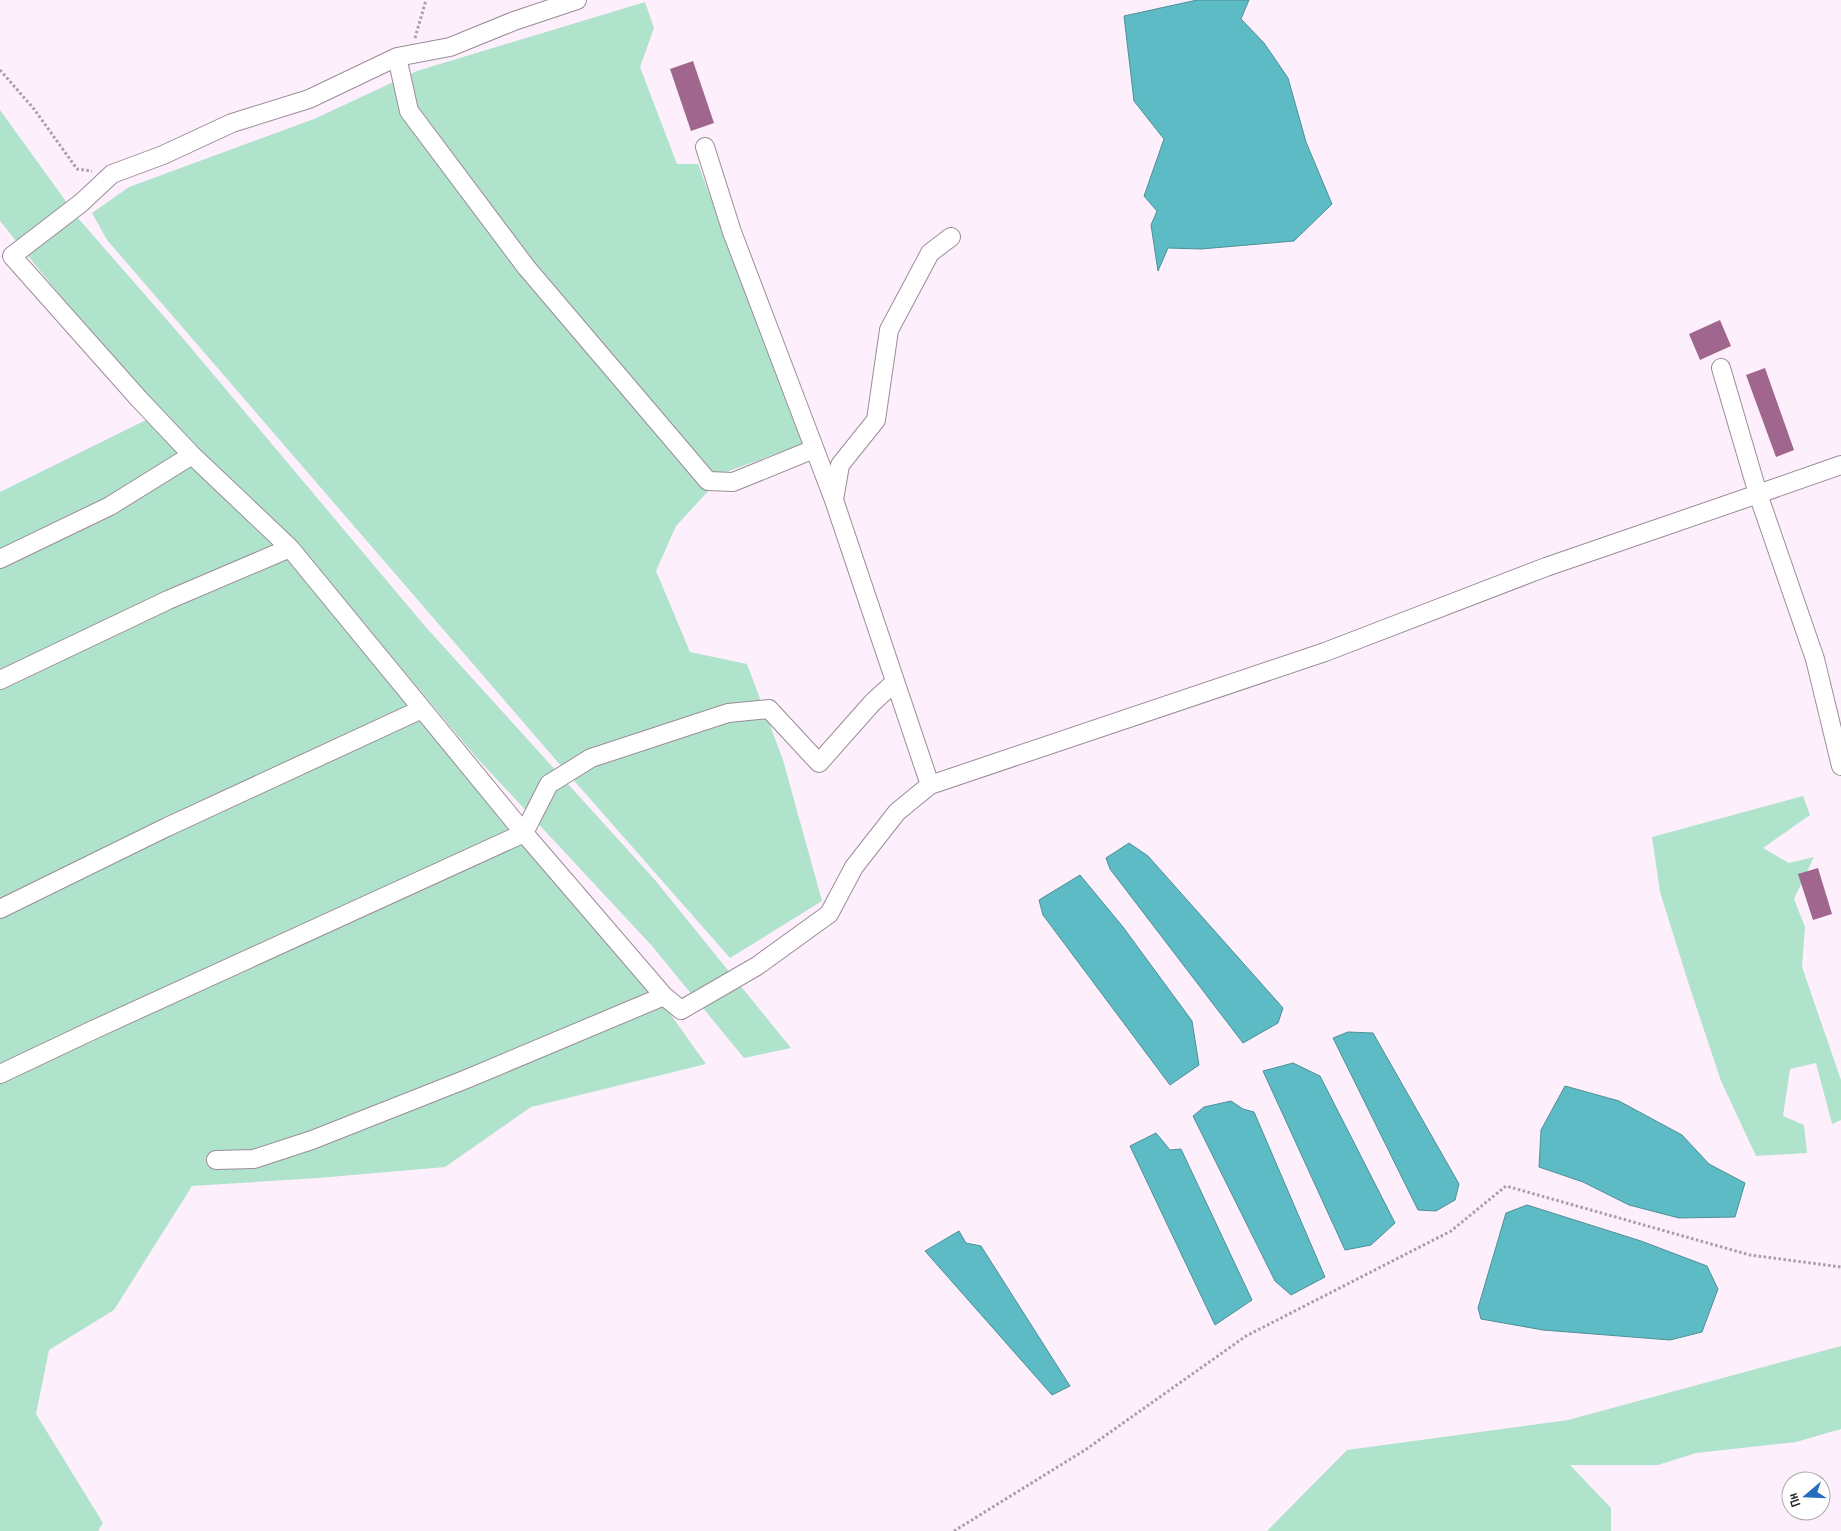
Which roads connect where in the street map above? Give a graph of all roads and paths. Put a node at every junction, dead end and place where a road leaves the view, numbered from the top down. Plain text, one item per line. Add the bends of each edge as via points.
1 (426, 0) edge
2 (577, 0) edge
3 (397, 58) junction
4 (0, 70) edge
5 (705, 147) dead end
6 (112, 174) junction
7 (951, 237) dead end
8 (1721, 368) dead end
9 (814, 449) junction
10 (192, 455) junction
11 (1841, 465) edge
12 (1758, 494) junction
13 (834, 500) junction
14 (290, 548) junction
15 (0, 559) edge
16 (0, 680) edge
17 (895, 682) junction
18 (422, 708) junction
19 (1841, 766) edge
20 (930, 786) junction
21 (524, 832) junction
22 (0, 909) edge
23 (664, 996) junction
24 (0, 1074) edge
25 (216, 1160) dead end
26 (1841, 1267) edge
27 (954, 1531) edge

1 - 3 path via 416,36
2 - 3 street via 514,21 450,48
3 - 6 street via 309,99 232,123 163,156
3 - 9 street via 409,111 526,267 708,481 733,482
4 - 6 path via 34,109 77,169
5 - 9 street via 736,241
6 - 10 street via 81,203 12,256
7 - 13 street via 930,253 889,330 876,420 840,465
8 - 12 street
9 - 13 street
10 - 14 street
10 - 15 street via 110,506
11 - 12 street
12 - 19 street via 1815,659
12 - 20 street via 1546,567 1325,652
13 - 17 street
14 - 16 street via 168,600
14 - 18 street
17 - 20 street
17 - 21 street via 819,763 769,709 728,713 591,758 549,784
18 - 21 street
18 - 22 street
20 - 23 street via 896,812 854,867 829,914 757,966 681,1010
21 - 23 street
21 - 24 street
23 - 25 street via 312,1140 254,1159
26 - 27 path via 1750,1255 1506,1186 1451,1231 1246,1336 1085,1450

